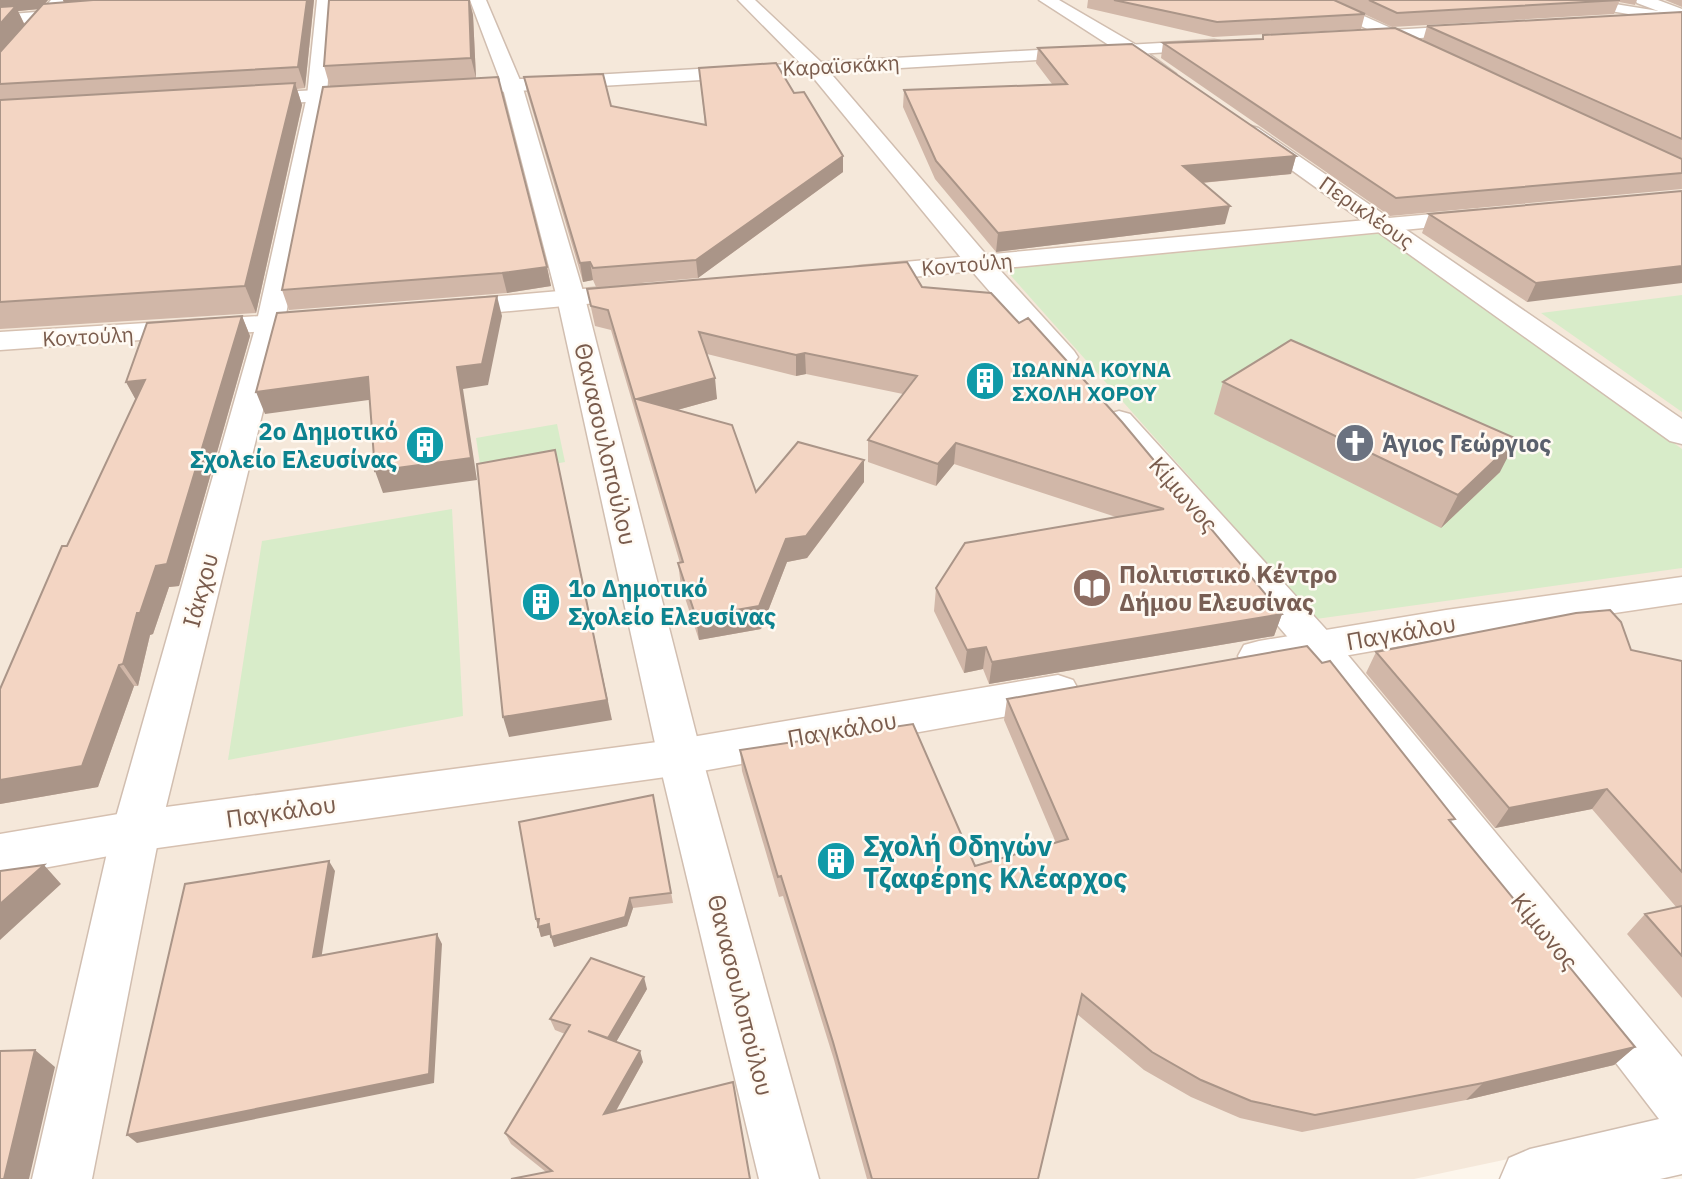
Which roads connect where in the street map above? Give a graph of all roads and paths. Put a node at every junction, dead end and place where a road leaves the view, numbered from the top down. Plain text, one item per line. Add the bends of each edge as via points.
1 (60, 0) edge
2 (325, 0) edge
3 (478, 0) edge
4 (746, 0) edge
5 (1047, 0) edge
6 (1315, 0) edge
7 (1568, 0) edge
8 (1643, 0) edge
9 (101, 12) edge
10 (46, 16) junction
11 (1680, 17) edge
12 (0, 20) edge
13 (1595, 23) edge
14 (1501, 29) edge
15 (1392, 35) junction
16 (1338, 38) edge
17 (1228, 44) edge
18 (1132, 50) junction
19 (1443, 59) edge
20 (814, 66) junction
21 (0, 69) edge
22 (512, 85) junction
23 (1188, 88) edge
24 (428, 90) edge
25 (387, 92) edge
26 (317, 96) junction
27 (235, 101) edge
28 (1232, 118) edge
29 (1508, 214) edge
30 (1387, 225) junction
31 (980, 264) junction
32 (830, 276) edge
33 (667, 290) edge
34 (571, 298) junction
35 (421, 311) edge
36 (352, 318) edge
37 (270, 325) junction
38 (0, 341) edge
39 (1682, 434) edge
40 (1682, 590) edge
41 (1318, 646) junction
42 (1223, 663) edge
43 (1101, 684) edge
44 (680, 757) junction
45 (136, 831) junction
46 (0, 855) edge
47 (1682, 1102) edge
48 (1682, 1144) edge
49 (62, 1179) edge
50 (789, 1179) edge
51 (1530, 1179) edge

1 - 10 street
2 - 26 street, Ιάκχου
3 - 22 street, Θανασουλοπούλου
4 - 20 street, Κίμωνος
5 - 18 street
6 - 15 street
7 - 11 lane
8 - 11 street
9 - 10 street
10 - 12 street
10 - 21 street
11 - 13 street
14 - 15 street
15 - 16 street
15 - 19 street
17 - 18 street, Καραϊσκάκη
18 - 20 street, Καραϊσκάκη
18 - 23 street
20 - 22 street, Καραϊσκάκη
20 - 31 street, Κίμωνος
22 - 24 street, Καραϊσκάκη
22 - 34 street, Θανασουλοπούλου
25 - 26 street
26 - 27 street
26 - 37 street, Ιάκχου
28 - 30 street, Περικλέους
29 - 30 street, Κοντούλη
30 - 31 street, Κοντούλη
30 - 39 street, Περικλέους
31 - 32 street, Κοντούλη
31 - 41 street, Κίμωνος
33 - 34 street
34 - 35 street
34 - 44 street, Θανασουλοπούλου
36 - 37 street, Κοντούλη
37 - 38 street, Κοντούλη
37 - 45 street, Ιάκχου
40 - 41 street, Παγκάλου
41 - 42 street, Παγκάλου
41 - 47 street, Κίμωνος
43 - 44 street, Παγκάλου
44 - 45 street, Παγκάλου
44 - 50 street, Θανασουλοπούλου
45 - 46 street, Παγκάλου
45 - 49 street, Ιάκχου
48 - 51 street

